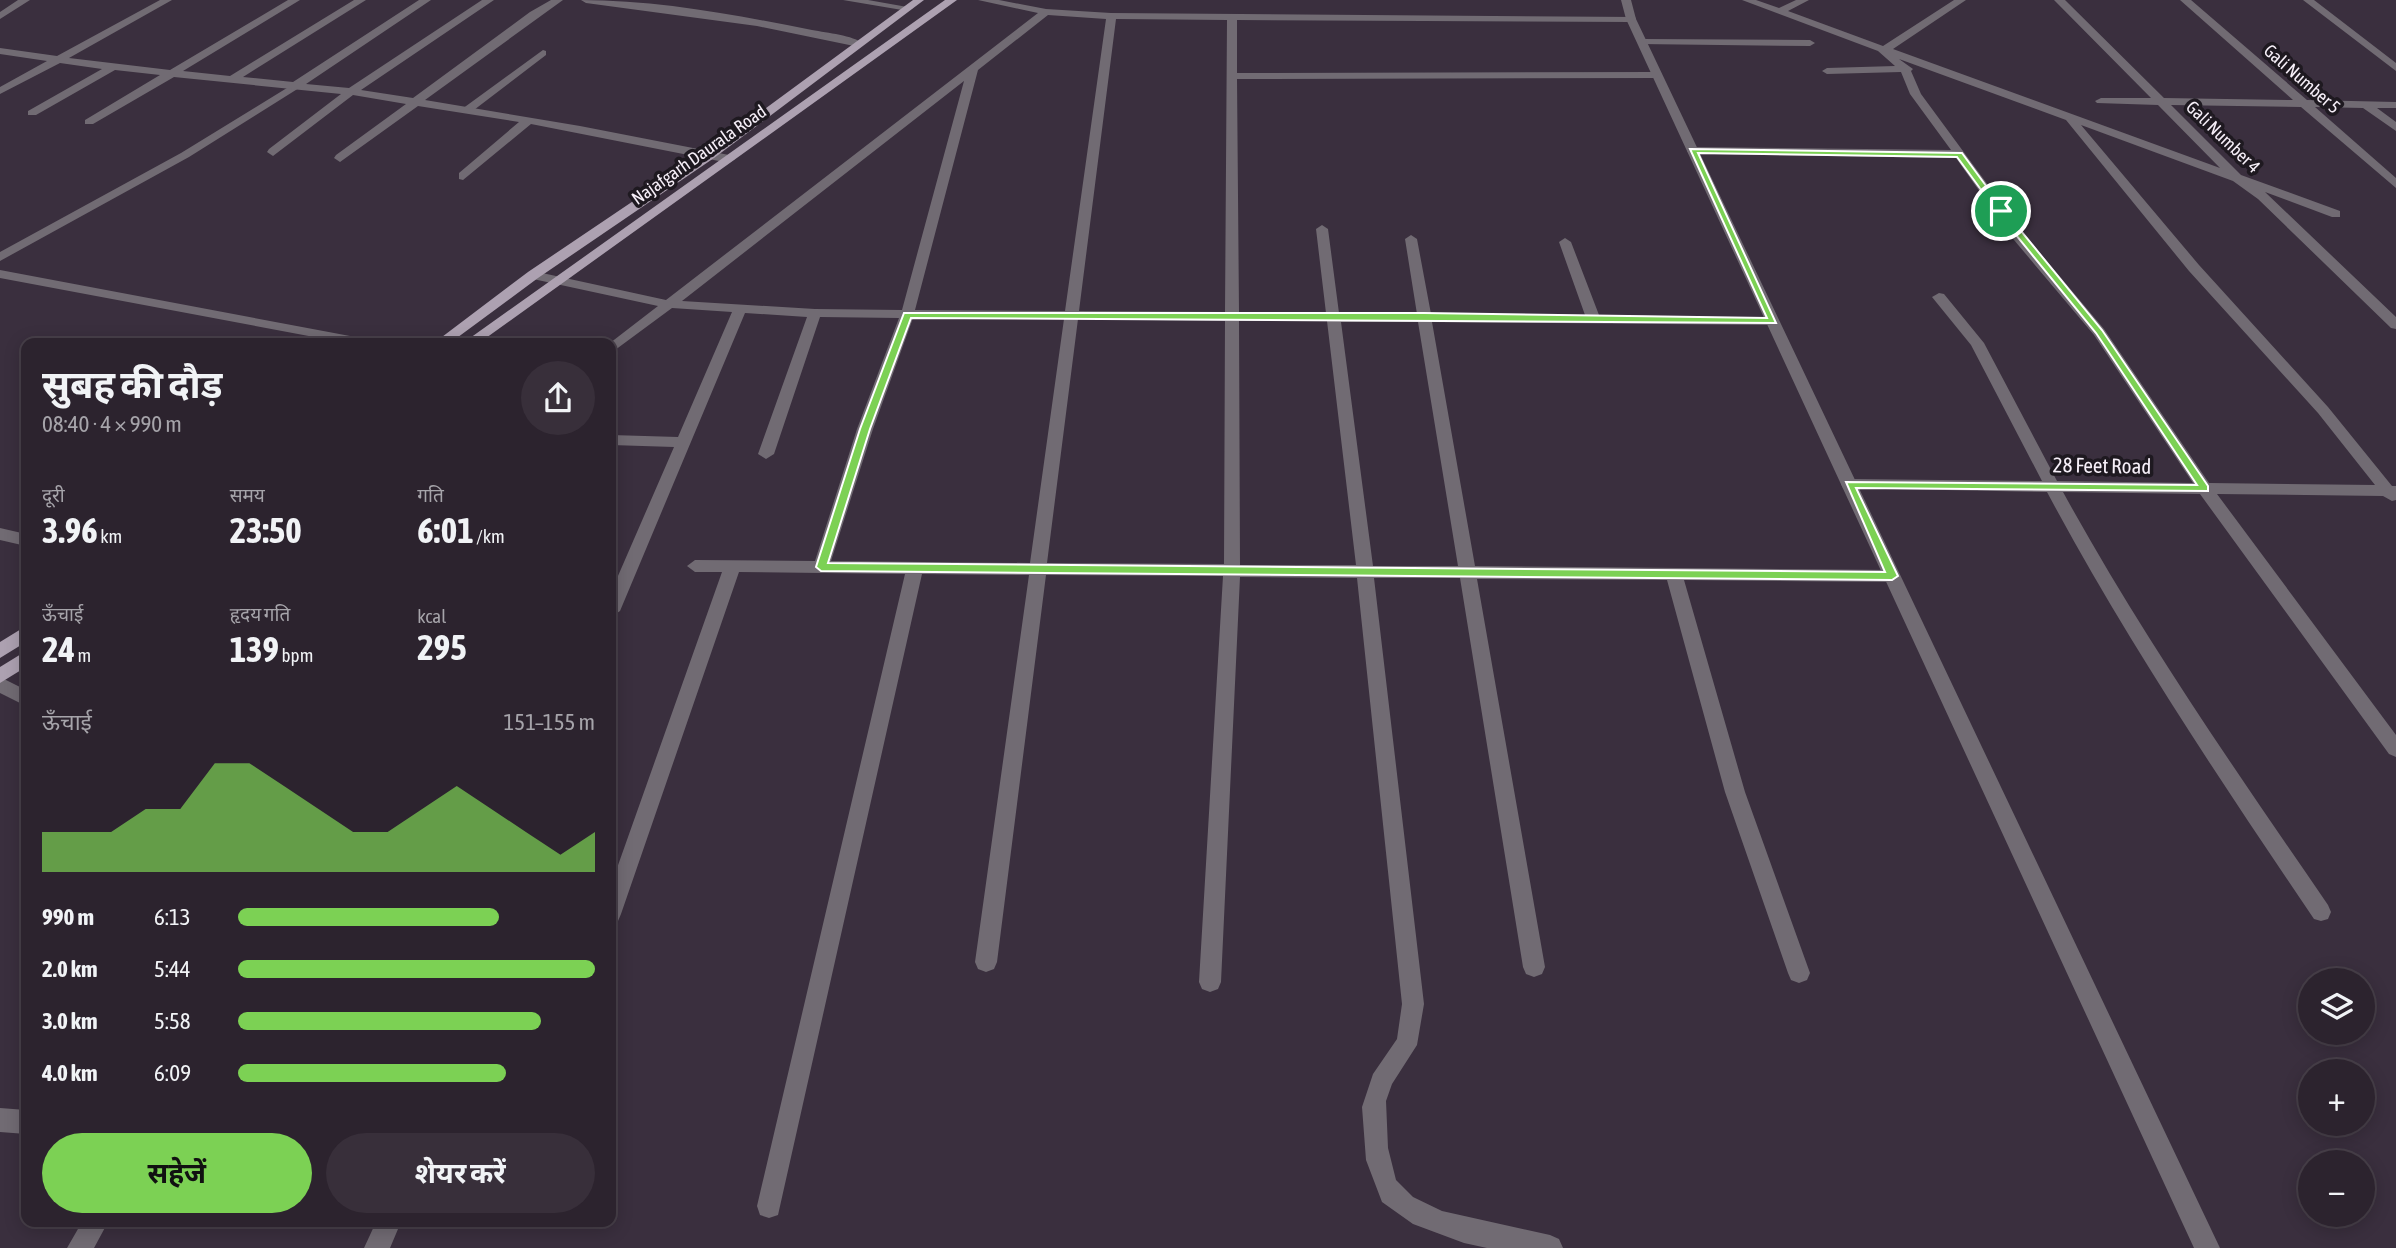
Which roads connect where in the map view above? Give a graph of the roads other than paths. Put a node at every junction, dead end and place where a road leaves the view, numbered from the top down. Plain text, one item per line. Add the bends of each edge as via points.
1 (25, 0) edge
2 (167, 0) edge
3 (295, 0) edge
4 (361, 0) edge
5 (426, 0) edge
6 (489, 0) edge
7 (558, 0) edge
8 (586, 0) edge
9 (846, 0) edge
10 (919, 0) edge
11 (952, 0) edge
12 (983, 0) edge
13 (1626, 0) edge
14 (1747, 0) edge
15 (1804, 0) edge
16 (1961, 0) edge
17 (2059, 0) edge
18 (2185, 0) edge
19 (2308, 0) edge
20 (908, 8) junction
21 (1046, 12) junction
22 (1779, 12) junction
23 (0, 16) edge
24 (1111, 16) junction
25 (1232, 17) junction
26 (1631, 19) junction
27 (1642, 42) junction
28 (1810, 43) dead end
29 (859, 44) junction
30 (0, 51) edge
31 (1883, 51) junction
32 (543, 53) dead end
33 (61, 58) junction
34 (113, 67) junction
35 (973, 67) junction
36 (1929, 67) junction
37 (2396, 68) edge
38 (1905, 69) junction
39 (1827, 71) dead end
40 (174, 73) junction
41 (1657, 75) junction
42 (1232, 76) junction
43 (232, 79) junction
44 (295, 86) junction
45 (0, 91) edge
46 (350, 92) junction
47 (2101, 102) dead end
48 (2163, 102) junction
49 (417, 103) junction
50 (2302, 103) junction
51 (2366, 105) junction
52 (2396, 105) edge
53 (466, 111) junction
54 (32, 113) dead end
55 (2066, 117) junction
56 (528, 121) junction
57 (89, 122) dead end
58 (2396, 128) edge
59 (1693, 151) junction
60 (273, 152) dead end
61 (710, 155) junction
62 (1959, 155) junction
63 (340, 158) dead end
64 (729, 159) junction
65 (463, 176) dead end
66 (2238, 179) junction
67 (2396, 184) edge
68 (2262, 196) junction
69 (2290, 197) junction
70 (2336, 214) dead end
71 (1322, 229) dead end
72 (1411, 239) dead end
73 (1565, 242) dead end
74 (0, 257) edge
75 (0, 274) edge
76 (534, 275) junction
77 (557, 281) junction
78 (1939, 297) dead end
79 (667, 304) junction
80 (740, 309) junction
81 (815, 313) junction
82 (907, 315) junction
83 (1072, 315) junction
84 (1232, 315) junction
85 (1424, 316) junction
86 (1335, 317) junction
87 (1593, 318) junction
88 (1773, 321) junction
89 (2396, 325) edge
90 (339, 338) edge
91 (448, 338) edge
92 (477, 338) edge
93 (616, 345) edge
94 (616, 440) edge
95 (684, 442) junction
96 (766, 454) dead end
97 (1849, 484) junction
98 (2054, 487) junction
99 (2205, 489) junction
100 (2393, 495) edge
101 (0, 534) edge
102 (21, 539) edge
103 (695, 566) dead end
104 (733, 566) junction
105 (821, 567) junction
106 (915, 568) junction
107 (1038, 569) junction
108 (1232, 570) junction
109 (1365, 572) junction
110 (1467, 573) junction
111 (1674, 574) junction
112 (1892, 576) junction
113 (616, 599) edge
114 (21, 636) edge
115 (0, 650) edge
116 (21, 661) edge
117 (0, 676) edge
118 (0, 684) edge
119 (21, 696) edge
120 (2396, 749) edge
121 (616, 900) edge
122 (2321, 912) dead end
123 (986, 962) dead end
124 (1534, 967) dead end
125 (1799, 973) dead end
126 (1210, 982) dead end
127 (0, 1120) edge
128 (21, 1122) edge
129 (769, 1206) dead end
130 (93, 1227) edge
131 (387, 1227) edge
132 (80, 1248) edge
133 (377, 1248) edge
134 (1550, 1248) edge
135 (2207, 1248) edge

1 - 23 street
2 - 33 street
3 - 40 street
4 - 43 street
5 - 44 street
6 - 46 street
7 - 49 street
8 - 29 street via 748,20
9 - 20 lane
10 - 20 main road, Najafgarh Daurala Road
11 - 64 main road, Najafgarh Daurala Road
12 - 21 street
13 - 26 street
14 - 22 street
15 - 22 street
16 - 31 street
17 - 48 street, Gali Number 4
18 - 50 street, Gali Number 5
19 - 37 street
20 - 29 main road, Najafgarh Daurala Road
21 - 24 street
21 - 35 street
22 - 31 street
24 - 25 street
24 - 83 street
25 - 26 street via 1371,12
25 - 42 street
26 - 27 street
27 - 28 lane
27 - 41 street
29 - 61 main road, Najafgarh Daurala Road
30 - 33 street
31 - 36 street
31 - 38 street
32 - 53 lane
33 - 34 street
33 - 45 street
34 - 40 street
34 - 54 street
35 - 79 street
35 - 82 street
36 - 38 street
36 - 55 street
38 - 39 street
38 - 62 street via 1916,94
40 - 43 street
40 - 57 street
41 - 42 street
41 - 59 street
42 - 84 street
43 - 44 street
44 - 46 street
44 - 74 lane via 185,155
46 - 49 street
46 - 60 street
47 - 48 street
48 - 50 street
48 - 66 street, Gali Number 4
49 - 53 street
49 - 63 street
50 - 51 street
50 - 67 street, Gali Number 5
51 - 52 street
51 - 58 street
53 - 56 street
55 - 66 street
55 - 100 street
56 - 61 street
56 - 65 street
59 - 62 street
59 - 88 street
61 - 64 street
61 - 76 main road, Najafgarh Daurala Road
62 - 99 street via 2019,237 2099,332
64 - 77 main road, Najafgarh Daurala Road
66 - 68 street, Gali Number 4
66 - 69 street
68 - 69 street
68 - 89 street, Gali Number 4
69 - 70 street
71 - 86 street
72 - 85 street
73 - 87 street
75 - 90 lane
76 - 77 street
76 - 91 main road, Najafgarh Daurala Road
77 - 79 street
77 - 92 main road, Najafgarh Daurala Road
78 - 98 street via 1977,342
79 - 80 street
79 - 93 street
80 - 81 street
80 - 95 street
81 - 82 street
81 - 96 street
82 - 83 street
82 - 105 street
83 - 84 street
83 - 107 street
84 - 86 street
84 - 108 street
85 - 86 street
85 - 87 street
85 - 110 street
86 - 109 street
87 - 88 street
88 - 97 street
94 - 95 street
95 - 113 street
97 - 98 street, 28 Feet Road
97 - 112 street
98 - 99 street, 28 Feet Road
98 - 122 street via 2122,610 2207,746
99 - 100 street, 28 Feet Road
99 - 120 street
101 - 102 street
103 - 104 street
104 - 105 street
104 - 121 street
105 - 106 street
106 - 107 street
106 - 129 street
107 - 108 street
107 - 123 street
108 - 109 street
108 - 126 street
109 - 110 street
109 - 134 street via 1413,1004 1404,1049 1382,1074 1375,1098 1379,1166 1390,1192 1411,1211
110 - 111 street
110 - 124 street
111 - 112 street
111 - 125 street via 1735,792
112 - 135 street
114 - 115 main road
116 - 117 main road
118 - 119 street
127 - 128 street
130 - 132 street
131 - 133 street

